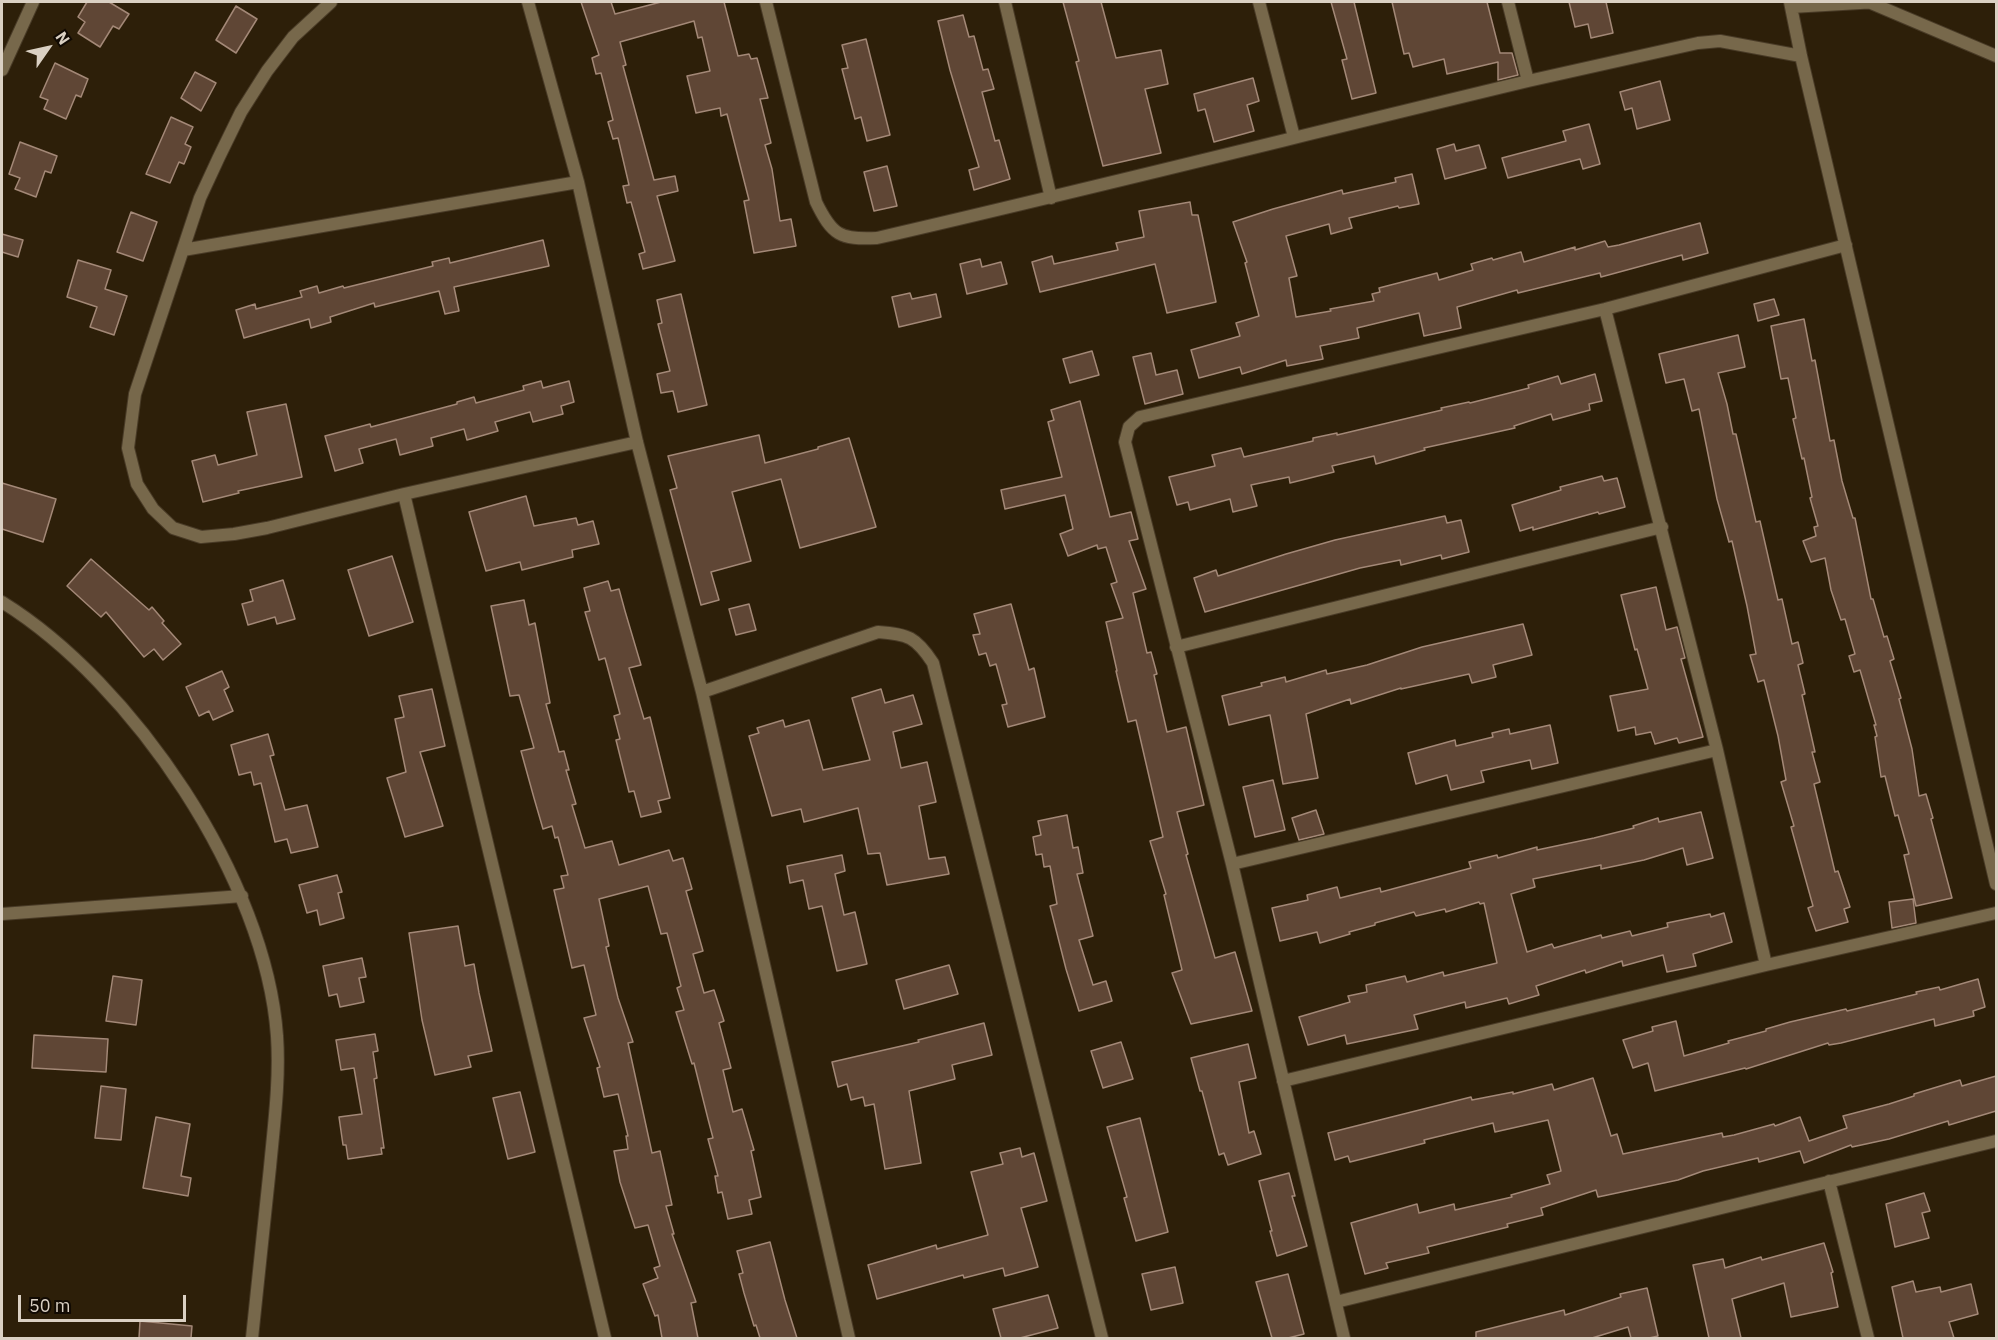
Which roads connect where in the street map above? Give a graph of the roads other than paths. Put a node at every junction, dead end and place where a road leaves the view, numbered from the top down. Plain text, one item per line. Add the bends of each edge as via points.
1 (33, 2) edge
2 (331, 2) edge
3 (528, 2) edge
4 (766, 2) edge
5 (1005, 2) edge
6 (1259, 2) edge
7 (1508, 2) edge
8 (1876, 2) edge
9 (1790, 4) edge
10 (1801, 56) junction
11 (1996, 56) edge
12 (2, 70) edge
13 (1528, 81) junction
14 (1294, 137) junction
15 (578, 182) junction
16 (1051, 198) junction
17 (1846, 245) junction
18 (183, 250) junction
19 (1605, 309) junction
20 (637, 442) junction
21 (404, 494) junction
22 (1662, 527) junction
23 (2, 602) edge
24 (1176, 647) junction
25 (702, 692) junction
26 (1717, 750) junction
27 (1232, 864) junction
28 (1996, 884) edge
29 (242, 896) junction
30 (1996, 913) edge
31 (2, 914) edge
32 (1766, 965) junction
33 (1283, 1081) junction
34 (1996, 1141) edge
35 (1829, 1181) junction
36 (1336, 1302) junction
37 (252, 1338) edge
38 (605, 1338) edge
39 (849, 1338) edge
40 (1102, 1338) edge
41 (1344, 1338) edge
42 (1868, 1338) edge

1 - 12 street
2 - 18 street via 293,37 241,112 200,198
3 - 15 street
4 - 16 street via 816,202 825,221 840,235 877,238
5 - 16 street
6 - 14 street
7 - 13 street
8 - 9 street
8 - 11 street
9 - 10 street
10 - 13 street via 1720,41 1698,43
10 - 17 street
13 - 14 street
14 - 16 street
15 - 18 street
15 - 20 street
17 - 19 street
17 - 28 street
18 - 21 street via 135,394 128,448 137,484 153,508 173,528 201,537 267,528
19 - 22 street
19 - 24 street via 1140,417 1129,427 1125,442
20 - 21 street
20 - 25 street
21 - 38 street
22 - 24 street
22 - 26 street
23 - 29 street via 87,670 138,728 182,786
24 - 27 street
25 - 39 street
25 - 40 street via 878,632 901,633 921,645 933,663
26 - 27 street
26 - 32 street
27 - 33 street
29 - 31 street
29 - 37 street via 270,990 278,1079
30 - 32 street
32 - 33 street
33 - 36 street
34 - 35 street
35 - 36 street
35 - 42 street
36 - 41 street

